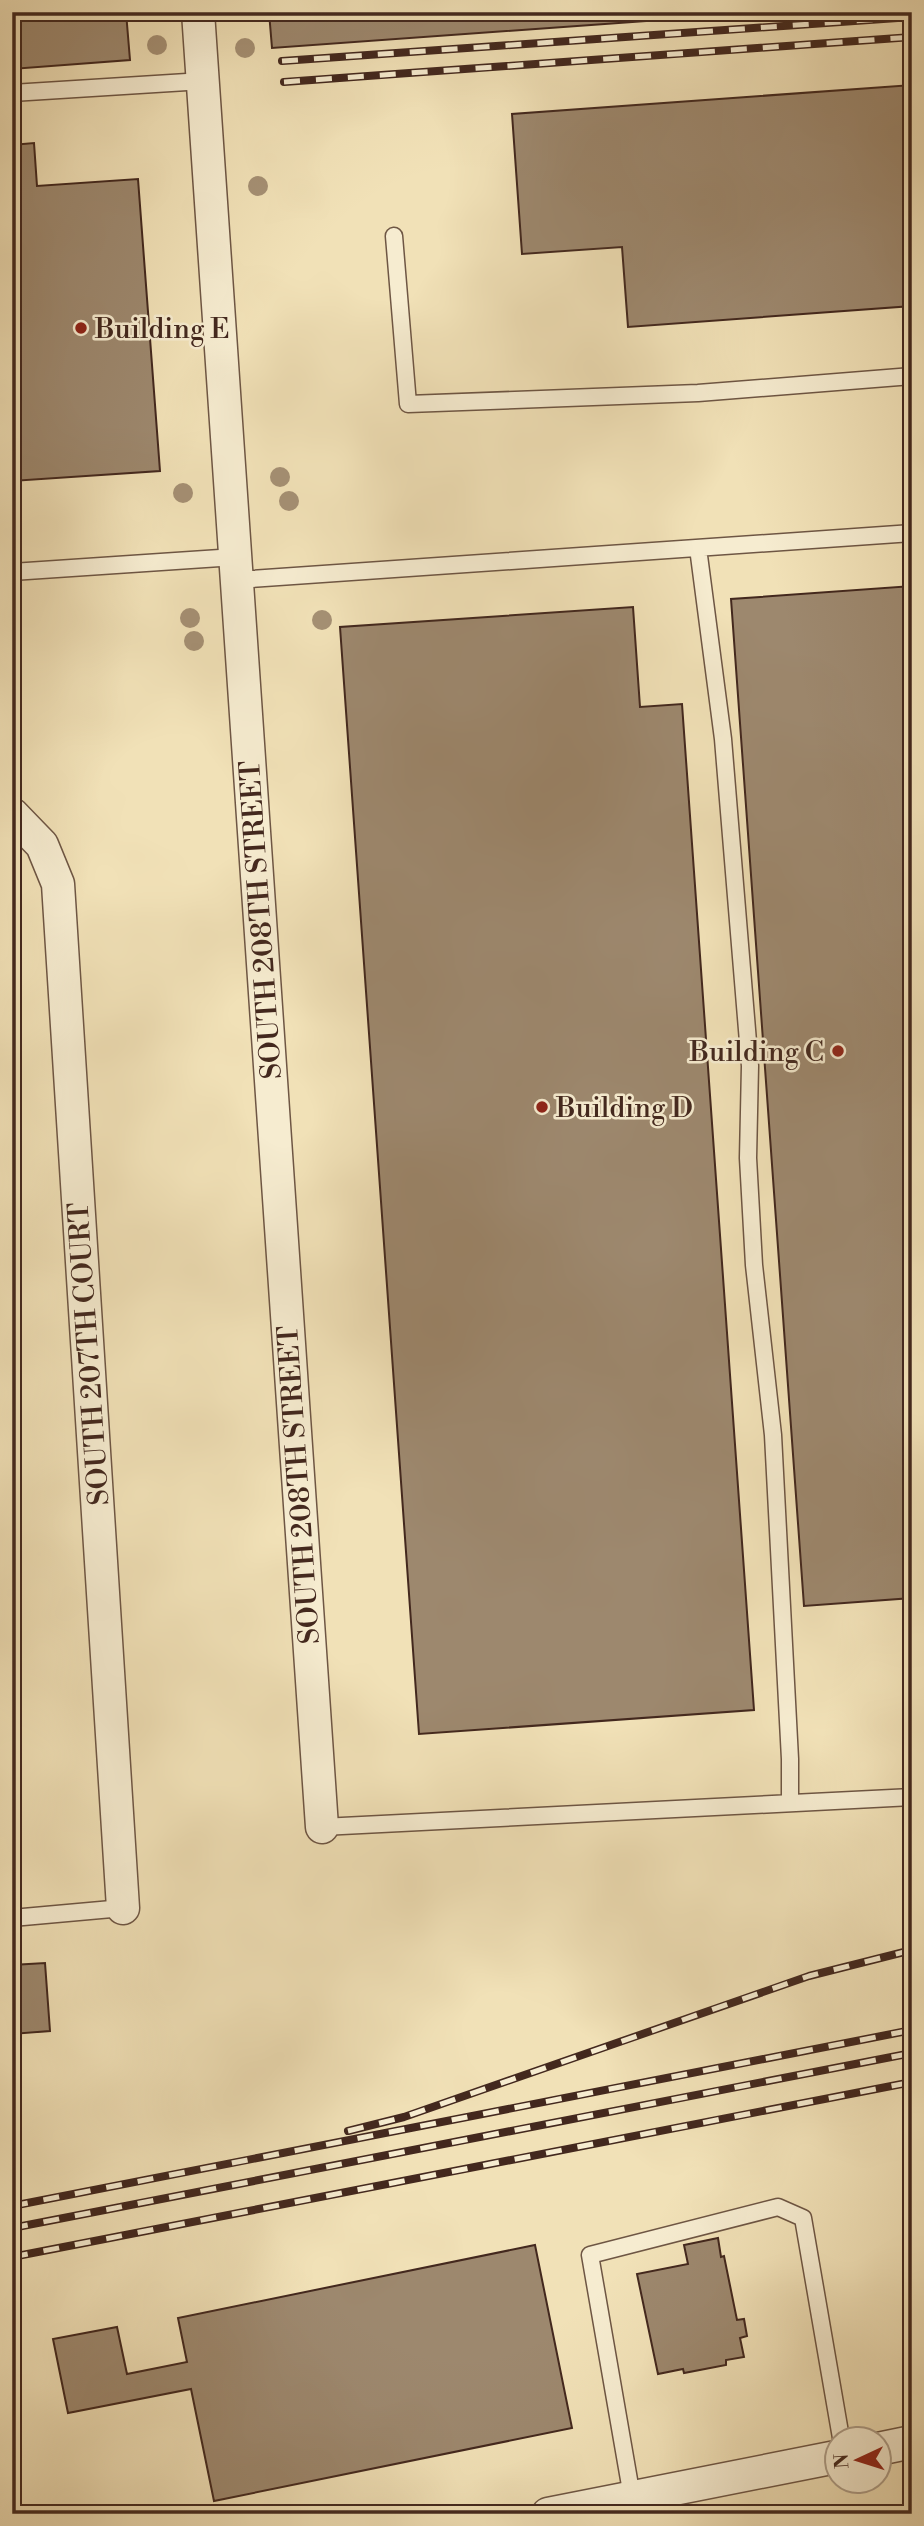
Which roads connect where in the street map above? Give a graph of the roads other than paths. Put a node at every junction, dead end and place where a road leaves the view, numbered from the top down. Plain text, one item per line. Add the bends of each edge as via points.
1 (198, 12) edge
2 (203, 81) junction
3 (12, 93) edge
4 (394, 236) dead end
5 (912, 376) edge
6 (912, 533) edge
7 (698, 548) junction
8 (236, 569) junction
9 (12, 572) edge
10 (12, 814) edge
11 (912, 1797) edge
12 (790, 1803) junction
13 (322, 1827) joint
14 (123, 1908) joint
15 (12, 1918) edge
16 (839, 2424) edge
17 (912, 2442) edge
18 (892, 2446) edge
19 (822, 2460) edge
20 (632, 2497) junction
21 (548, 2514) edge

1 - 2 street, SOUTH 208TH STREET
2 - 3 lane
2 - 8 street, SOUTH 208TH STREET
4 - 5 lane via 408,404 698,393
6 - 7 lane
7 - 8 lane
7 - 12 lane via 723,739 750,1066 753,1252 773,1435
8 - 9 lane
8 - 13 street, SOUTH 208TH STREET
10 - 14 street, SOUTH 207TH COURT via 42,845 58,884
11 - 12 lane
12 - 13 lane
14 - 15 lane
16 - 20 lane via 803,2218 778,2207 590,2256
17 - 18 street
19 - 20 street
20 - 21 street

